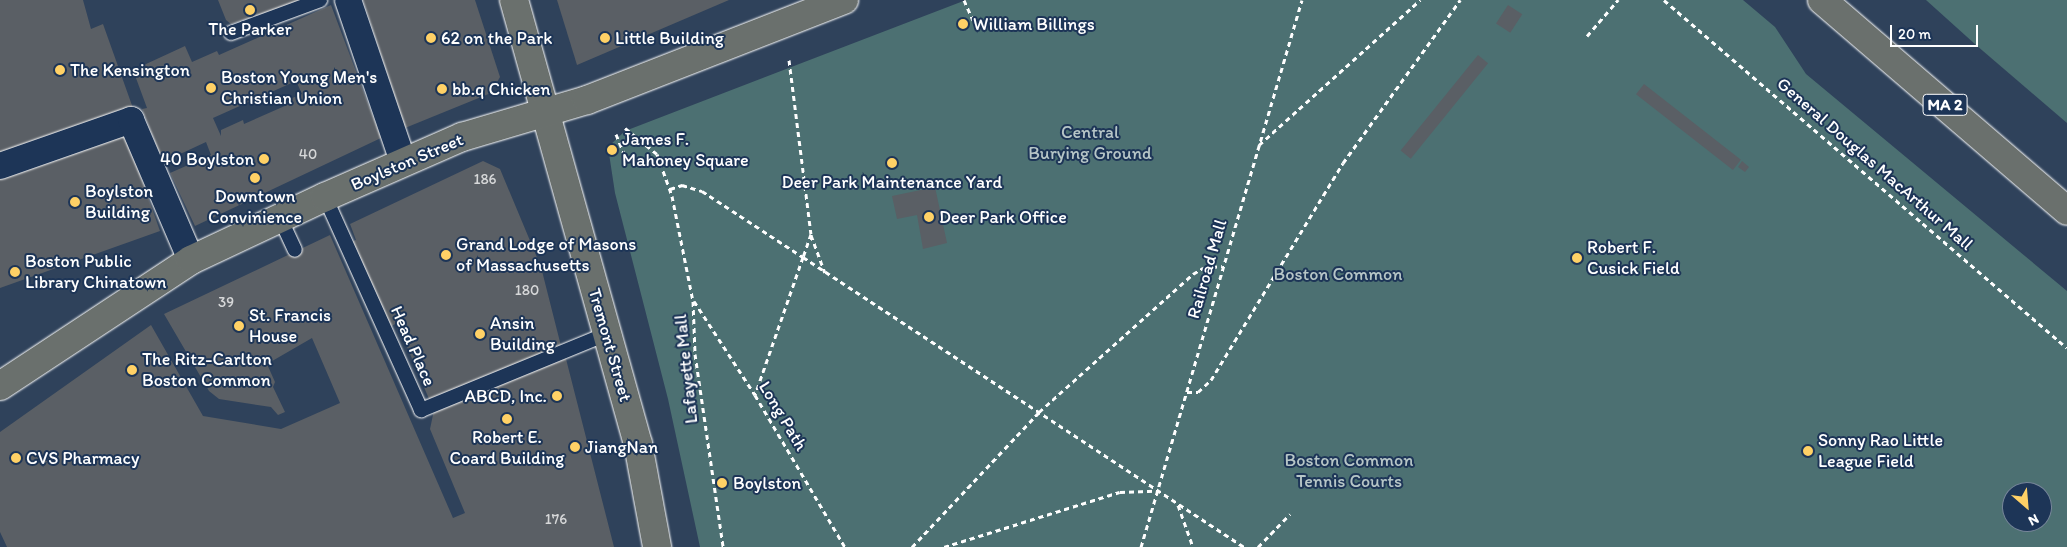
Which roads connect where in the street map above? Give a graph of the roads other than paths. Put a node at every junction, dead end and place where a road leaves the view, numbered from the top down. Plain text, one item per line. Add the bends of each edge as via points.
1 (320, 0) edge
2 (348, 0) edge
3 (514, 0) edge
4 (844, 0) edge
5 (1822, 0) edge
6 (231, 34) dead end
7 (546, 113) junction
8 (404, 162) junction
9 (0, 166) edge
10 (326, 197) junction
11 (2067, 211) edge
12 (280, 218) junction
13 (295, 250) dead end
14 (191, 260) junction
15 (606, 334) junction
16 (0, 386) edge
17 (657, 547) edge

1 - 6 lane
2 - 8 street
3 - 7 main road, Tremont Street
4 - 7 main road, Boylston Street via 588,100
5 - 11 main road, MA 2
7 - 8 main road, Boylston Street via 484,129
7 - 15 main road, Tremont Street
8 - 10 main road, Boylston Street
9 - 14 street via 131,120
10 - 12 main road, Boylston Street
10 - 15 lane, Head Place via 421,410
12 - 13 lane
12 - 14 main road, Boylston Street
14 - 16 main road, Boylston Street
15 - 17 main road, Tremont Street via 638,444

